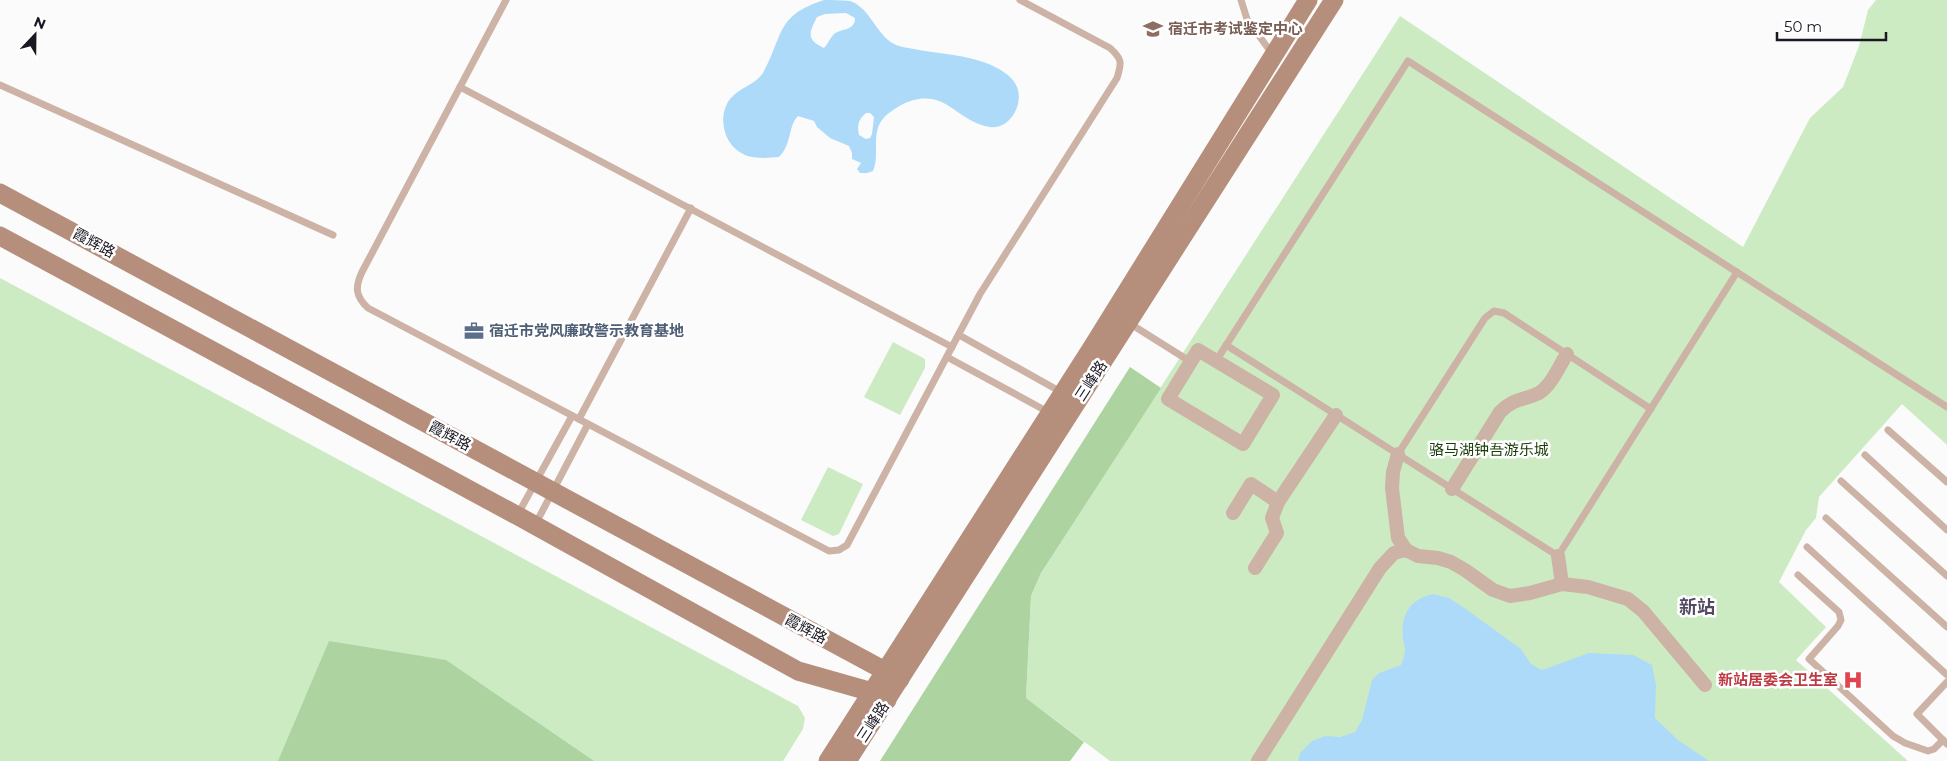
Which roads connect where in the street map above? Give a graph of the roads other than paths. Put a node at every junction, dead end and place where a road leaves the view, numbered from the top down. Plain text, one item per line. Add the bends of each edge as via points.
1 (506, 0) edge
2 (1020, 0) edge
3 (1241, 0) edge
4 (1308, 0) edge
5 (1334, 0) edge
6 (1273, 56) junction
7 (0, 85) edge
8 (460, 87) junction
9 (0, 193) edge
10 (691, 208) junction
11 (333, 235) dead end
12 (0, 236) edge
13 (1737, 272) junction
14 (1121, 318) junction
15 (959, 335) junction
16 (1226, 345) junction
17 (952, 347) junction
18 (1567, 354) junction
19 (947, 357) junction
20 (1216, 361) junction
21 (1191, 362) junction
22 (1071, 397) junction
23 (1947, 407) edge
24 (1651, 409) junction
25 (1336, 415) junction
26 (575, 417) junction
27 (1058, 417) junction
28 (588, 424) junction
29 (1888, 430) dead end
30 (1398, 454) junction
31 (1864, 455) dead end
32 (1841, 481) dead end
33 (536, 482) junction
34 (1947, 482) edge
35 (1452, 489) junction
36 (553, 491) junction
37 (1278, 502) junction
38 (1234, 513) dead end
39 (518, 516) junction
40 (1826, 518) dead end
41 (534, 526) junction
42 (1947, 530) edge
43 (1807, 547) dead end
44 (1406, 550) junction
45 (1558, 556) junction
46 (1255, 568) dead end
47 (1798, 575) dead end
48 (1947, 576) edge
49 (1562, 584) junction
50 (1947, 627) edge
51 (893, 675) junction
52 (1947, 675) edge
53 (1947, 682) edge
54 (1705, 685) dead end
55 (879, 696) junction
56 (1945, 742) edge
57 (828, 761) edge
58 (847, 761) edge
59 (1258, 761) edge

1 - 8 lane
2 - 15 lane via 1110,48 1120,57 1121,67 989,280
3 - 6 lane via 1247,20
4 - 6 street, 三峰路
5 - 14 street, 三峰路
6 - 14 street, 三峰路
7 - 11 lane
8 - 10 lane
8 - 26 lane via 362,272 357,293 368,308
9 - 33 street, 霞辉路
10 - 17 lane
10 - 26 lane
12 - 39 street
13 - 16 lane via 1408,62
13 - 23 lane
13 - 24 lane
14 - 21 lane
14 - 22 street, 三峰路
15 - 17 lane
15 - 22 lane
16 - 20 lane
16 - 25 lane
17 - 19 lane
18 - 24 lane
18 - 30 lane via 1504,313 1494,311 1485,318
18 - 35 street via 1541,392 1508,403 1500,412
19 - 27 lane
19 - 28 lane via 854,534 839,550 829,551 816,545
20 - 21 street via 1198,350
20 - 21 street via 1273,395 1243,444 1168,399
22 - 27 street, 三峰路
24 - 45 lane
25 - 30 lane
25 - 37 street
26 - 28 lane
26 - 33 lane
27 - 51 street, 三峰路
28 - 36 lane
29 - 34 lane
30 - 35 lane
30 - 44 street via 1392,488 1398,538
31 - 42 lane
32 - 48 lane
33 - 36 street, 霞辉路
33 - 39 lane
35 - 45 lane
36 - 41 lane
36 - 51 street, 霞辉路
37 - 38 street via 1251,484
37 - 46 street via 1272,518 1277,533
39 - 41 street
40 - 50 lane
41 - 55 street via 798,671
43 - 52 lane
44 - 49 street via 1418,556 1451,562 1493,590 1510,596
44 - 59 street via 1394,553 1380,568
45 - 49 street
47 - 56 lane via 1841,616 1840,623 1809,659 1899,740 1928,751
49 - 54 street via 1588,587 1628,599 1643,610
51 - 55 street, 三峰路
53 - 56 lane via 1917,714
55 - 57 street, 三峰路
55 - 58 street, 三峰路

